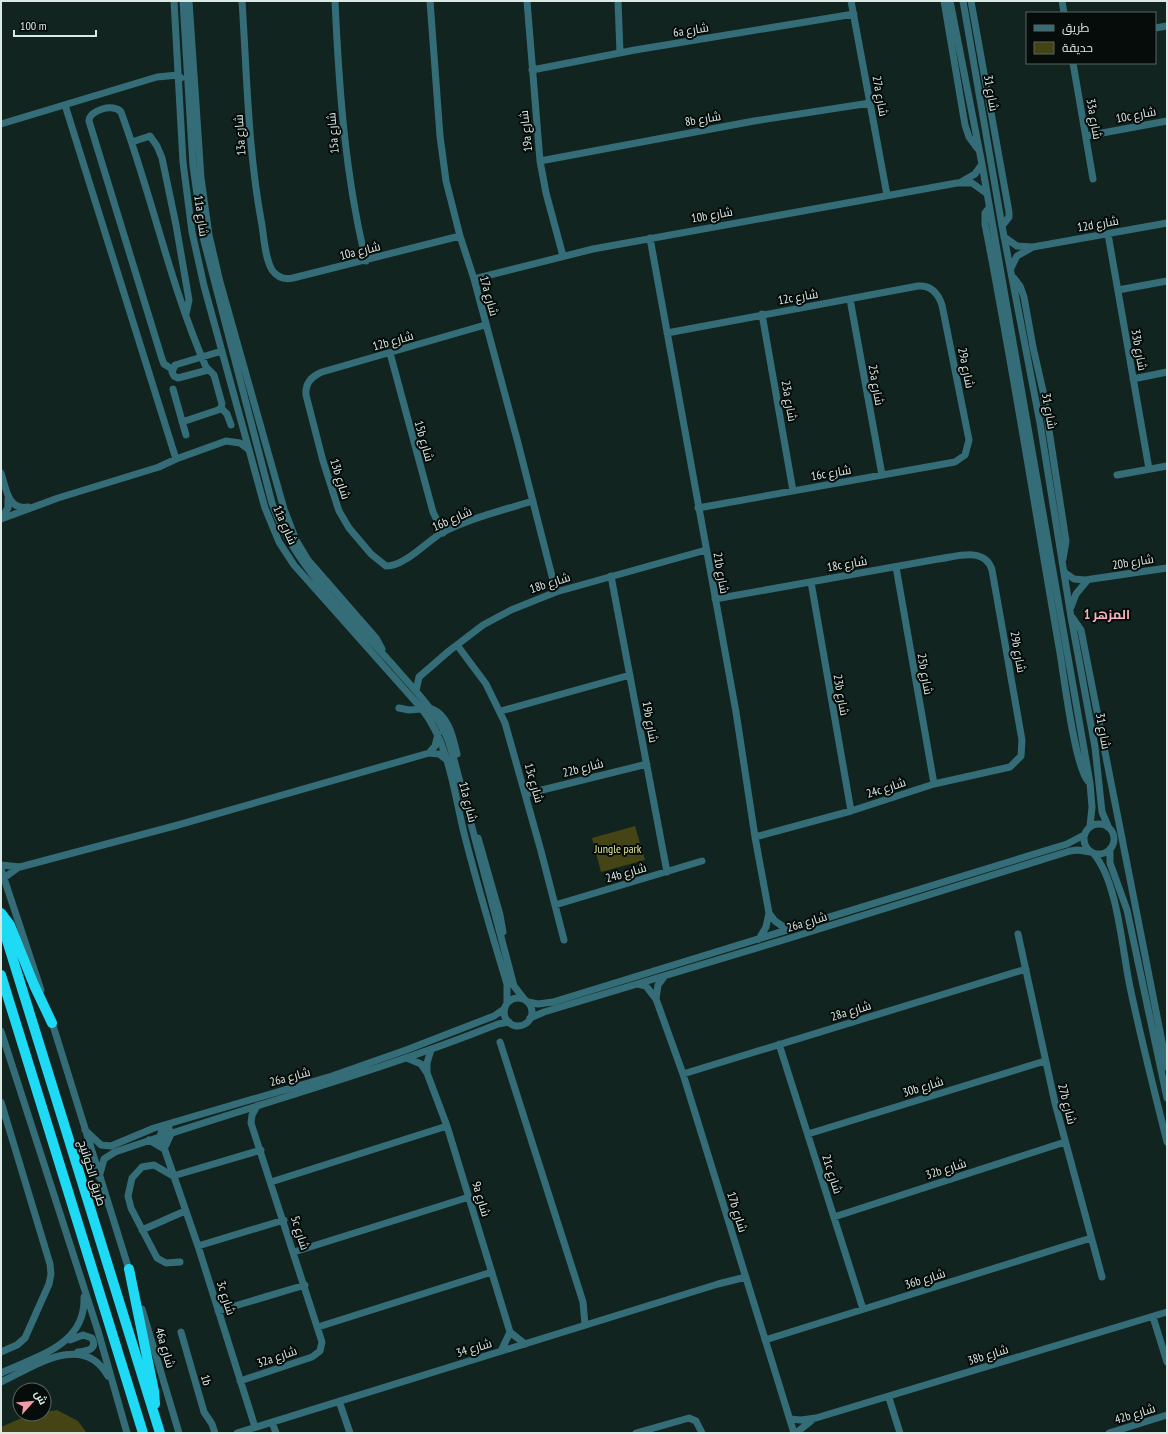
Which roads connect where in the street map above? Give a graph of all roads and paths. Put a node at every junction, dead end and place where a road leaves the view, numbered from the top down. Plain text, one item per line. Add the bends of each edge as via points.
1 (174, 1) edge
2 (183, 1) edge
3 (189, 1) edge
4 (242, 1) edge
5 (335, 1) edge
6 (430, 1) edge
7 (527, 1) edge
8 (618, 1) edge
9 (851, 1) edge
10 (944, 1) edge
11 (950, 1) edge
12 (963, 1) edge
13 (971, 1) edge
14 (1062, 1) edge
15 (1064, 12) edge
16 (854, 14) junction
17 (1167, 26) edge
18 (1156, 28) edge
19 (620, 53) junction
20 (1073, 64) edge
21 (532, 70) junction
22 (178, 75) junction
23 (870, 103) junction
24 (65, 105) junction
25 (189, 112) junction
26 (1167, 120) edge
27 (1, 124) edge
28 (1086, 136) junction
29 (132, 142) junction
30 (978, 149) junction
31 (540, 160) junction
32 (982, 164) junction
33 (1093, 179) dead end
34 (957, 183) junction
35 (986, 193) junction
36 (887, 195) junction
37 (989, 208) junction
38 (1167, 223) edge
39 (1002, 226) junction
40 (1108, 234) junction
41 (460, 236) junction
42 (1004, 237) junction
43 (650, 238) junction
44 (1033, 247) junction
45 (563, 256) junction
46 (366, 261) junction
47 (271, 267) joint
48 (1011, 268) junction
49 (474, 279) junction
50 (1167, 281) edge
51 (932, 289) joint
52 (1118, 290) junction
53 (850, 299) junction
54 (209, 306) junction
55 (186, 314) junction
56 (762, 314) junction
57 (229, 316) junction
58 (486, 325) junction
59 (226, 326) junction
60 (667, 333) junction
61 (222, 351) junction
62 (390, 354) junction
63 (202, 357) junction
64 (172, 369) junction
65 (208, 370) junction
66 (1167, 372) edge
67 (1133, 379) junction
68 (309, 381) joint
69 (173, 389) dead end
70 (247, 405) junction
71 (221, 408) junction
72 (182, 422) junction
73 (241, 422) junction
74 (231, 425) dead end
75 (186, 435) dead end
76 (248, 450) junction
77 (965, 455) joint
78 (260, 458) junction
79 (176, 459) junction
80 (1167, 466) edge
81 (1149, 469) junction
82 (1, 474) edge
83 (882, 476) junction
84 (1117, 476) dead end
85 (793, 491) junction
86 (8, 496) junction
87 (533, 501) junction
88 (35, 507) junction
89 (698, 508) junction
90 (1, 518) edge
91 (1043, 524) junction
92 (443, 533) junction
93 (706, 550) junction
94 (982, 556) joint
95 (386, 566) joint
96 (896, 567) junction
97 (1167, 568) edge
98 (1064, 572) junction
99 (611, 576) junction
100 (1102, 578) junction
101 (811, 582) junction
102 (1086, 582) junction
103 (1066, 586) junction
104 (556, 592) junction
105 (715, 599) junction
106 (1071, 613) junction
107 (456, 644) junction
108 (384, 655) junction
109 (630, 675) junction
110 (404, 677) junction
111 (419, 677) junction
112 (416, 691) junction
113 (399, 708) dead end
114 (422, 708) junction
115 (500, 711) junction
116 (438, 734) junction
117 (429, 753) junction
118 (1021, 756) joint
119 (447, 760) junction
120 (647, 764) junction
121 (1090, 783) junction
122 (934, 784) junction
123 (526, 794) junction
124 (851, 811) junction
125 (1090, 826) junction
126 (1108, 826) junction
127 (1084, 835) junction
128 (754, 837) junction
129 (1110, 849) junction
130 (1092, 852) junction
131 (702, 861) dead end
132 (1, 865) edge
133 (20, 867) junction
134 (1, 869) edge
135 (667, 872) junction
136 (4, 878) junction
137 (555, 905) junction
138 (1, 913) edge
139 (769, 913) junction
140 (1, 921) edge
141 (788, 930) junction
142 (1018, 934) dead end
143 (759, 939) junction
144 (564, 940) dead end
145 (1026, 969) junction
146 (1, 975) edge
147 (664, 976) junction
148 (638, 984) junction
149 (656, 999) junction
150 (526, 1001) junction
151 (506, 1006) junction
152 (530, 1018) junction
153 (52, 1022) junction
154 (509, 1022) junction
155 (1, 1031) edge
156 (500, 1042) dead end
157 (779, 1044) junction
158 (1, 1050) edge
159 (432, 1050) junction
160 (8, 1054) junction
161 (407, 1058) junction
162 (1045, 1061) junction
163 (1167, 1067) edge
164 (428, 1073) junction
165 (683, 1074) junction
166 (1165, 1083) edge
167 (1167, 1096) edge
168 (1, 1102) edge
169 (257, 1106) junction
170 (237, 1112) junction
171 (185, 1118) junction
172 (251, 1123) junction
173 (447, 1126) junction
174 (83, 1128) junction
175 (172, 1132) junction
176 (808, 1134) junction
177 (160, 1136) junction
178 (149, 1140) junction
179 (1065, 1142) junction
180 (1167, 1142) edge
181 (164, 1149) junction
182 (261, 1150) junction
183 (174, 1176) junction
184 (99, 1177) junction
185 (271, 1182) junction
186 (469, 1196) junction
187 (186, 1211) junction
188 (834, 1217) junction
189 (284, 1220) junction
190 (142, 1230) junction
191 (1091, 1238) junction
192 (198, 1246) junction
193 (294, 1252) junction
194 (180, 1262) dead end
195 (129, 1269) junction
196 (492, 1272) junction
197 (744, 1274) junction
198 (1102, 1277) dead end
199 (305, 1285) junction
200 (84, 1290) junction
201 (863, 1309) junction
202 (218, 1311) junction
203 (1167, 1312) edge
204 (1153, 1317) junction
205 (585, 1325) junction
206 (318, 1327) junction
207 (181, 1332) dead end
208 (510, 1332) junction
209 (765, 1340) junction
210 (525, 1344) junction
211 (59, 1345) junction
212 (320, 1351) joint
213 (501, 1351) junction
214 (1, 1352) edge
215 (66, 1354) junction
216 (1167, 1362) edge
217 (1, 1373) edge
218 (240, 1381) junction
219 (1, 1382) edge
220 (112, 1385) junction
221 (889, 1398) junction
222 (341, 1401) junction
223 (1167, 1415) edge
224 (155, 1416) junction
225 (816, 1418) junction
226 (790, 1419) junction
227 (272, 1422) junction
228 (255, 1427) junction
229 (350, 1432) edge
230 (127, 1433) edge
231 (143, 1433) edge
232 (160, 1433) edge
233 (178, 1433) edge
234 (214, 1433) edge
235 (237, 1433) edge
236 (276, 1433) edge
237 (636, 1433) edge
238 (702, 1433) edge
239 (795, 1433) edge
240 (900, 1433) edge
241 (1109, 1433) edge

1 - 22 street, 11a شارع
2 - 25 street, 11a شارع
3 - 57 street, 11a شارع via 203,197 213,254
4 - 47 street, 13a شارع via 255,178 264,240
5 - 46 street, 15a شارع via 348,171
6 - 41 street, 17a شارع via 441,148 446,181
7 - 21 street, 19a شارع
8 - 19 street
9 - 16 street, 27a شارع
10 - 30 street via 965,125 969,137
11 - 30 street, شارع 31
12 - 39 street, شارع 31
13 - 39 street via 1009,212 1009,217
14 - 15 street
16 - 19 street, 6a شارع
16 - 23 street, 27a شارع
17 - 18 street
19 - 21 street, 6a شارع
20 - 28 street, 33a شارع
21 - 31 street, 19a شارع
22 - 24 street via 152,78
22 - 25 street via 183,81
22 - 54 street, 11a شارع via 189,214
23 - 31 street, 8b شارع via 754,121
23 - 36 street, 27a شارع
24 - 27 street
24 - 79 street
25 - 59 street, 11a شارع via 199,213 208,260
26 - 28 street, 10c شارع
28 - 33 street, 33a شارع
29 - 55 street
29 - 55 street via 150,136 160,152 176,225 188,300
29 - 64 street via 118,109 113,107 94,112 90,116 89,121 162,359 164,364
30 - 32 street, شارع 31
31 - 45 street, 19a شارع
32 - 34 street, 10b شارع via 972,177
32 - 35 street, شارع 31
34 - 35 street, 10b شارع via 972,183
34 - 36 street, 10b شارع
35 - 37 street, شارع 31
36 - 43 street, 10b شارع
37 - 91 street, شارع 31
37 - 121 street via 985,224 1023,430 1028,472 1070,711 1082,771
38 - 40 street, 12d شارع
39 - 42 street, شارع 31
40 - 44 street, 12d شارع
40 - 52 street, 33b شارع
41 - 46 street, 10a شارع
41 - 49 street, 17a شارع
42 - 44 street, 12d شارع via 1017,246
42 - 48 street, شارع 31
43 - 45 street, 10b شارع
43 - 60 street, 21b شارع
44 - 48 street, 12d شارع via 1017,256
45 - 49 street, 10b شارع
46 - 47 street, 10a شارع via 288,279 280,277
48 - 98 street, شارع 31
49 - 58 street, 17a شارع
50 - 52 street
51 - 53 street, 12c شارع via 918,286
51 - 77 street, 29a شارع via 937,293 942,305 969,445
52 - 67 street, 33b شارع
53 - 56 street, 12c شارع
53 - 83 street, 25a شارع
54 - 61 street, 11a شارع
54 - 70 street via 216,315 239,401
55 - 63 street
56 - 60 street, 12c شارع
56 - 85 street, 23a شارع
57 - 59 street
57 - 108 street, 11a شارع via 284,509 296,540 313,567 376,638
58 - 62 street, 12b شارع
58 - 87 street, 17a شارع
59 - 70 street, 11a شارع
60 - 89 street, 21b شارع
61 - 63 street
61 - 73 street, 11a شارع
62 - 68 street, 12b شارع via 317,374
62 - 92 street, 15b شارع via 433,512
63 - 64 street via 175,365
63 - 65 street
64 - 65 street via 174,376 178,378
65 - 71 street via 214,374
66 - 67 street
67 - 81 street, 33b شارع
68 - 95 street, 13b شارع via 306,395 335,502 349,528 374,558
69 - 72 street
70 - 78 street, 11a شارع
71 - 72 street
71 - 74 street via 227,414
72 - 75 street
73 - 76 street, 11a شارع
73 - 78 street via 248,426 254,448
76 - 79 street via 240,443 226,441
76 - 114 street, 11a شارع via 265,508 279,542 289,558
77 - 83 street, 16c شارع via 955,462
78 - 108 street, 11a شارع via 275,513 294,550
79 - 88 street via 153,469
80 - 81 street
81 - 84 street
82 - 86 street
83 - 85 street, 16c شارع
85 - 89 street, 16c شارع
86 - 88 street via 14,506
86 - 90 street via 8,508
87 - 92 street, 16b شارع via 461,524
87 - 104 street, 17a شارع
88 - 90 street
89 - 93 street, 21b شارع
91 - 103 street via 1050,534 1058,578
91 - 121 street, شارع 31
92 - 95 street, 16b شارع via 398,565
93 - 99 street, 18b شارع
93 - 105 street, 21b شارع
94 - 96 street, 18c شارع via 971,555
94 - 118 street, 29b شارع via 992,570 1022,740
96 - 101 street, 18c شارع
96 - 122 street, 25b شارع
97 - 100 street, 20b شارع
98 - 100 street, 20b شارع via 1078,580
98 - 103 street, شارع 31
99 - 104 street, 18b شارع
99 - 109 street, 19b شارع
100 - 102 street, 20b شارع
101 - 105 street, 18c شارع
101 - 124 street, 23b شارع
102 - 103 street, 20b شارع
102 - 106 street via 1076,594
103 - 106 street, شارع 31
104 - 107 street, 18b شارع via 497,617
105 - 128 street, 21b شارع via 736,712
106 - 126 street, شارع 31 via 1096,747 1102,812
106 - 163 street via 1081,630
107 - 111 street, 18b شارع
107 - 115 street, 13c شارع via 486,684
108 - 110 street, 11a شارع
109 - 115 street
109 - 120 street, 19b شارع
110 - 111 street
110 - 112 street, 11a شارع
111 - 112 street
112 - 150 street, 11a شارع via 440,722 450,744 514,986
113 - 114 street
114 - 116 street, 11a شارع
115 - 123 street, 13c شارع
116 - 117 street via 435,746
116 - 119 street, 11a شارع
117 - 119 street via 439,754
117 - 133 street
118 - 122 street, 24c شارع via 1010,767
119 - 151 street, 11a شارع via 466,840 507,984
120 - 123 street, 22b شارع
120 - 135 street, 19b شارع
121 - 125 street, شارع 31
122 - 124 street, 24c شارع
123 - 137 street, 13c شارع
124 - 128 street, 24c شارع
125 - 126 street via 1097,823
125 - 127 street
126 - 129 street via 1114,839
127 - 130 street via 1085,846
127 - 141 street, 26a شارع via 1067,844
128 - 139 street, 21b شارع
129 - 130 street via 1104,853
129 - 166 street via 1110,863 1128,915
130 - 147 street, 26a شارع via 1070,851
130 - 180 street via 1104,869 1114,903 1146,1059
131 - 135 street, 24b شارع
132 - 133 street
133 - 136 street
134 - 136 street, 46a شارع
135 - 137 street, 24b شارع
136 - 153 street, 46a شارع
137 - 144 street, 13c شارع
138 - 153 highway via 10,925
139 - 141 street
139 - 143 street, 21b شارع via 766,927
140 - 224 highway, طريق الخوانيج
141 - 143 street, 26a شارع
142 - 145 street, 27b شارع
143 - 150 street, 26a شارع via 553,1002 543,1004
145 - 157 street, 28a شارع
145 - 162 street, 27b شارع
146 - 231 highway
147 - 148 street, 26a شارع
147 - 149 street via 658,985
148 - 149 street, 17b شارع via 646,986
148 - 152 street, 26a شارع
149 - 165 street, 17b شارع
150 - 151 street via 517,998
150 - 152 street via 532,1012
151 - 154 street via 505,1016
151 - 171 street, 26a شارع via 497,1015 391,1056
152 - 154 street via 519,1026
153 - 174 street, 46a شارع
154 - 159 street, 26a شارع
155 - 160 street
156 - 205 street via 583,1302
157 - 165 street, 28a شارع
157 - 176 street, 21c شارع
158 - 160 street
159 - 161 street, 26a شارع
159 - 164 street, 9a شارع via 428,1058
160 - 200 street
161 - 164 street, 9a شارع via 417,1061
161 - 169 street, 26a شارع
162 - 176 street, 30b شارع
162 - 179 street, 27b شارع
164 - 173 street, 9a شارع
165 - 197 street, 17b شارع
166 - 167 street
168 - 214 street via 51,1274 25,1338 17,1345
169 - 170 street, 26a شارع
169 - 172 street
170 - 172 street
170 - 175 street, 26a شارع
171 - 174 street, 26a شارع via 108,1146 101,1145
171 - 177 street via 163,1128
172 - 182 street, 5c شارع
173 - 185 street
173 - 186 street, 9a شارع
174 - 184 street, 46a شارع
175 - 177 street, 26a شارع
175 - 181 street
176 - 188 street, 21c شارع
177 - 178 street, 26a شارع
177 - 181 street, 3c شارع
178 - 181 street
178 - 184 street, 26a شارع via 108,1155 102,1164
179 - 188 street, 32b شارع
179 - 191 street, 27b شارع
181 - 183 street, 3c شارع
182 - 183 street
182 - 185 street, 5c شارع
183 - 187 street, 3c شارع
183 - 190 street via 160,1167 151,1165 139,1169 132,1178 129,1202
184 - 195 street, 46a شارع
185 - 189 street, 5c شارع
186 - 193 street
186 - 196 street, 9a شارع
187 - 190 street
187 - 192 street, 3c شارع
188 - 201 street, 21c شارع
189 - 192 street
189 - 193 street, 5c شارع
190 - 194 street via 159,1260 166,1263
191 - 198 street, 27b شارع
191 - 201 street, 36b شارع
192 - 202 street, 3c شارع
193 - 199 street, 5c شارع
195 - 224 highway via 154,1391
195 - 233 street, 46a شارع
196 - 206 street
196 - 208 street, 9a شارع
197 - 205 street, شارع 34
197 - 209 street, 17b شارع
199 - 202 street
199 - 206 street, 5c شارع
200 - 211 street via 84,1309 78,1327
200 - 220 street
201 - 209 street, 36b شارع
202 - 218 street, 3c شارع
203 - 204 street, 38b شارع
204 - 216 street
204 - 221 street, 38b شارع
205 - 210 street, شارع 34
206 - 212 street, 5c شارع via 322,1342
207 - 234 street, 1b via 204,1412 212,1424
208 - 210 street
208 - 213 street
209 - 226 street, 17b شارع
210 - 213 street, شارع 34
211 - 215 street via 83,1335 89,1335 93,1340 94,1345 91,1349
211 - 217 street
212 - 218 street, 32a شارع via 312,1357
213 - 222 street, شارع 34
215 - 219 street
215 - 220 street via 79,1354 96,1362
218 - 228 street, 3c شارع
220 - 230 street
221 - 225 street, 38b شارع
221 - 240 street
222 - 227 street, شارع 34
222 - 229 street
223 - 241 street, 42b شارع
224 - 232 highway, طريق الخوانيج
225 - 226 street, 38b شارع
225 - 239 street, 38b شارع
226 - 239 street, 17b شارع
227 - 228 street, شارع 34
227 - 236 street
228 - 235 street, شارع 34
237 - 238 street via 689,1418 696,1421

